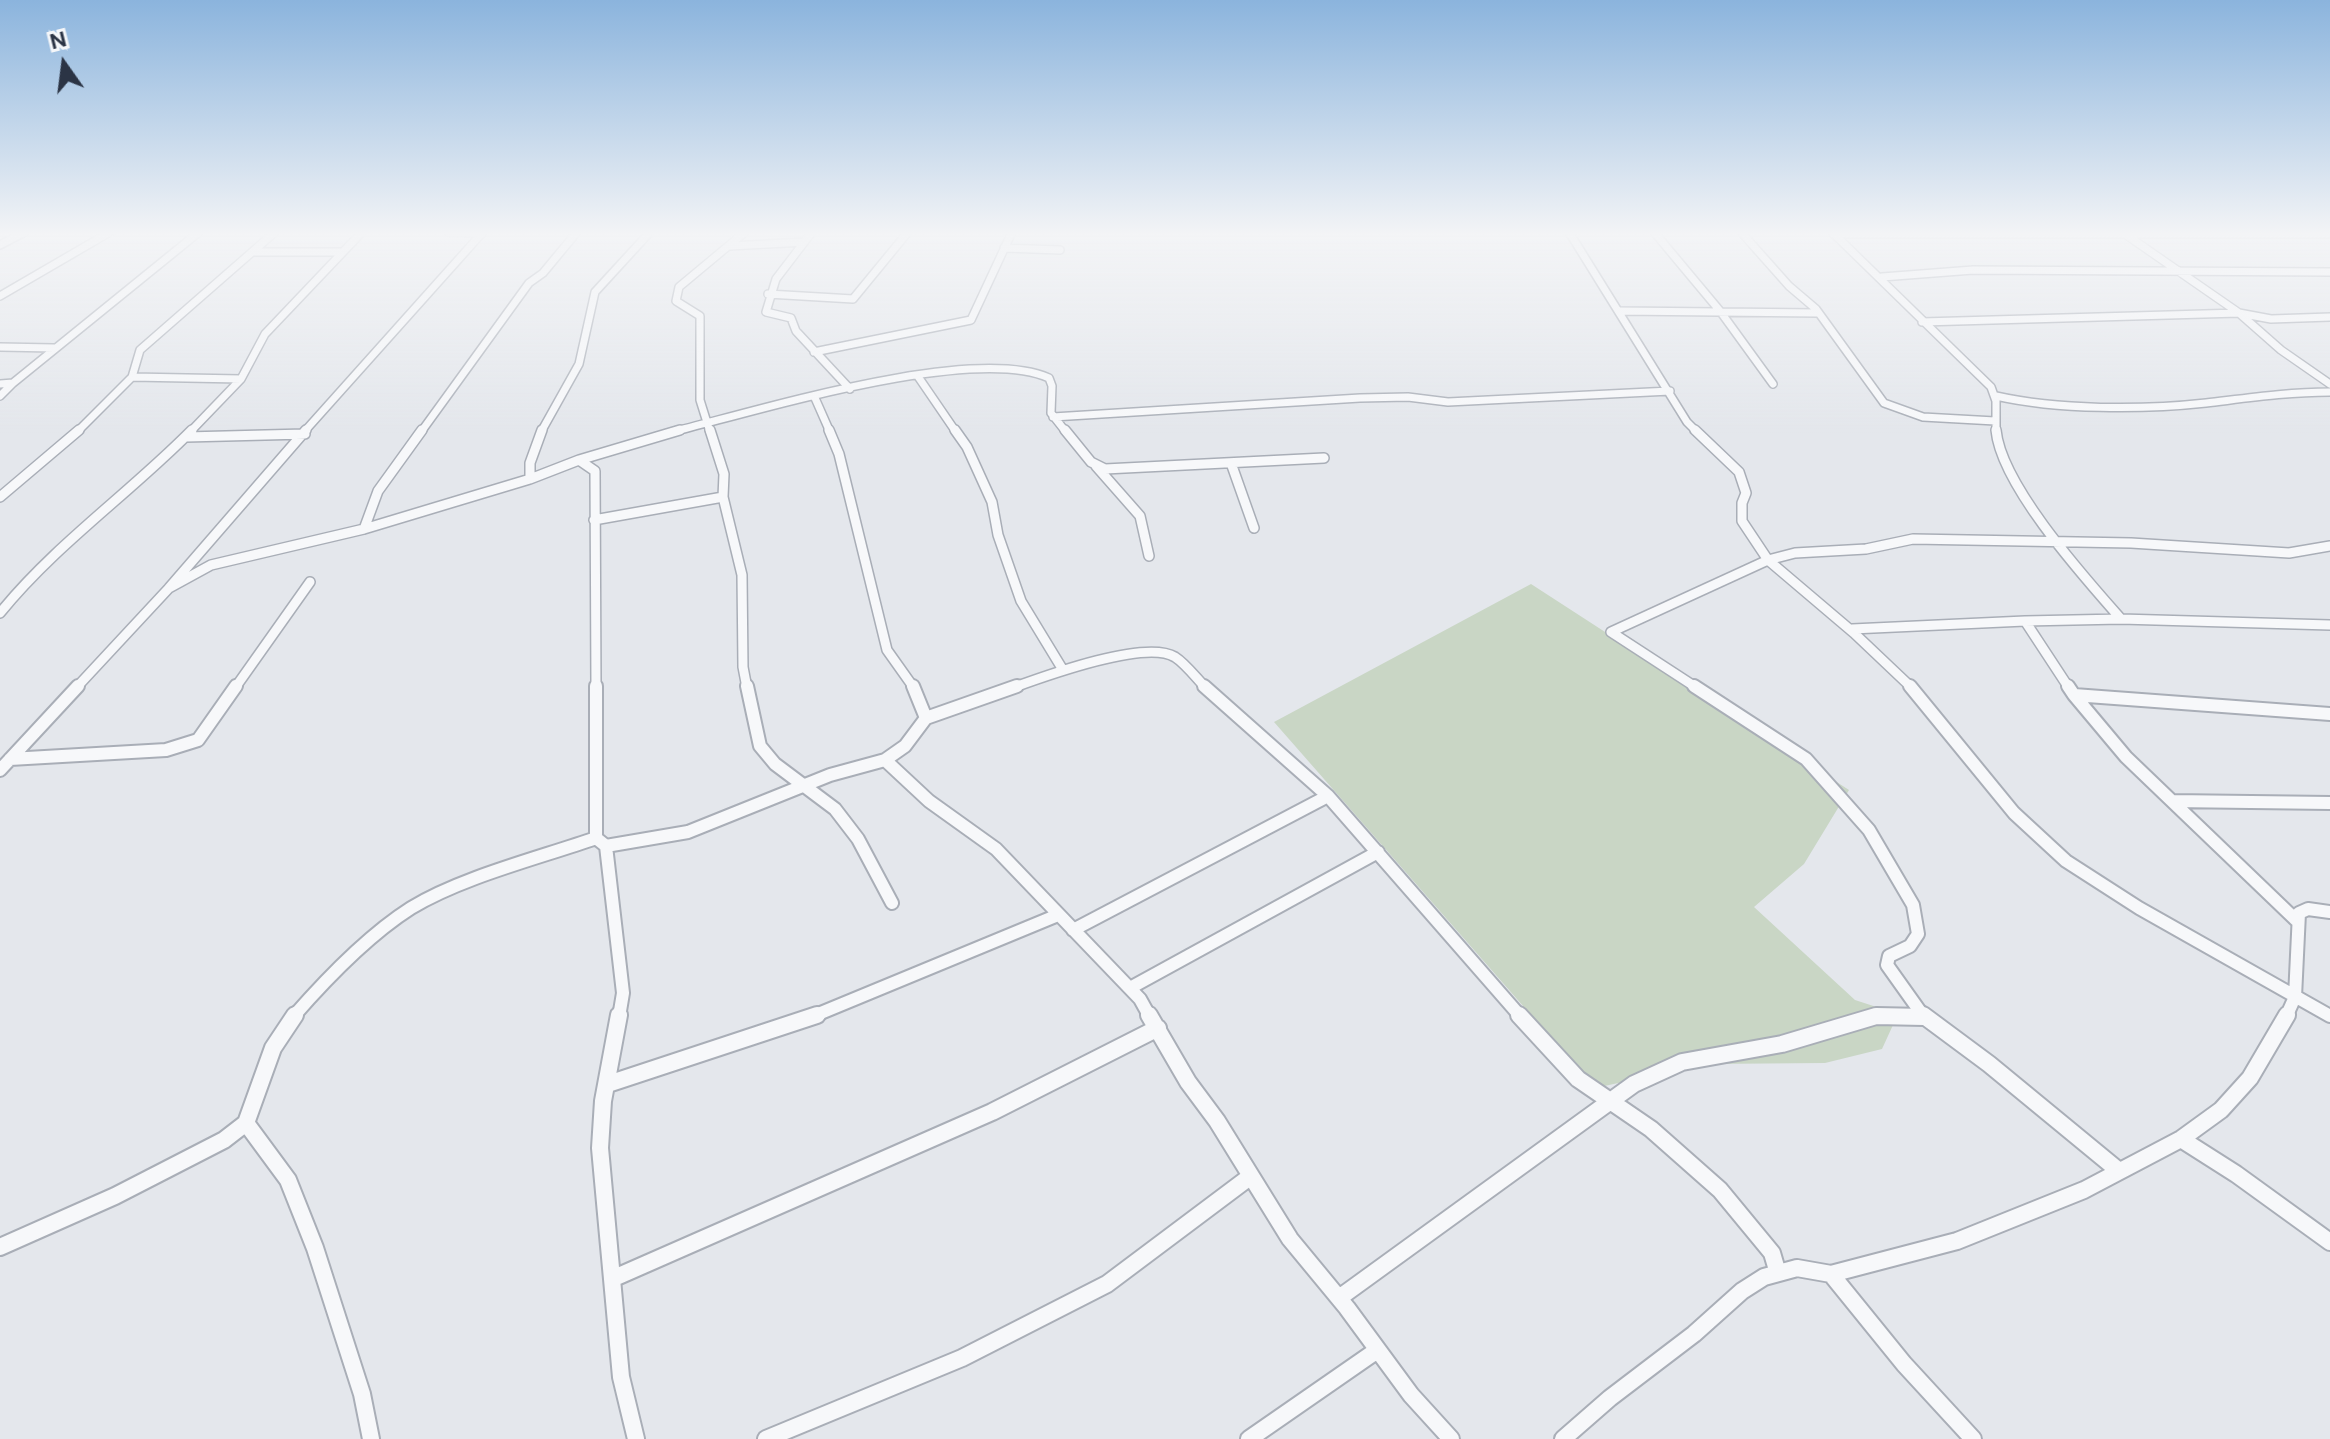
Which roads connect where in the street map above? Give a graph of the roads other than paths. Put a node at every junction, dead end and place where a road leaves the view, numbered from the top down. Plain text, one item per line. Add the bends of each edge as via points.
1 (115, 299) edge
2 (198, 299) edge
3 (297, 299) edge
4 (423, 299) edge
5 (517, 299) edge
6 (593, 299) edge
7 (676, 299) edge
8 (767, 299) edge
9 (979, 299) edge
10 (1612, 299) edge
11 (1710, 299) edge
12 (1805, 299) edge
13 (1902, 299) edge
14 (2219, 299) edge
15 (1620, 311) junction
16 (1720, 311) junction
17 (1818, 313) junction
18 (2239, 313) junction
19 (2328, 318) edge
20 (1922, 322) junction
21 (0, 347) edge
22 (54, 348) junction
23 (814, 352) junction
24 (917, 375) junction
25 (132, 377) junction
26 (241, 379) junction
27 (13, 383) junction
28 (0, 384) edge
29 (1773, 384) dead end
30 (2330, 384) edge
31 (850, 389) junction
32 (1670, 391) junction
33 (2330, 392) edge
34 (0, 396) edge
35 (1996, 396) junction
36 (815, 398) junction
37 (1053, 417) junction
38 (1995, 421) junction
39 (709, 423) junction
40 (305, 434) junction
41 (186, 437) junction
42 (1324, 458) dead end
43 (579, 460) junction
44 (1231, 463) junction
45 (1096, 466) junction
46 (530, 479) junction
47 (0, 497) edge
48 (723, 497) junction
49 (594, 520) junction
50 (1254, 528) dead end
51 (364, 529) junction
52 (2061, 543) junction
53 (2330, 546) edge
54 (1149, 556) dead end
55 (190, 560) junction
56 (1768, 560) junction
57 (211, 565) junction
58 (310, 582) dead end
59 (169, 588) junction
60 (0, 613) edge
61 (2121, 619) junction
62 (2025, 621) junction
63 (2330, 625) edge
64 (1852, 629) junction
65 (1063, 670) junction
66 (2074, 695) junction
67 (2330, 714) edge
68 (926, 718) junction
69 (10, 759) junction
70 (885, 760) junction
71 (0, 770) edge
72 (803, 786) junction
73 (1328, 796) junction
74 (2172, 801) junction
75 (2330, 803) edge
76 (601, 842) junction
77 (1378, 852) junction
78 (892, 903) dead end
79 (2330, 912) edge
80 (1058, 915) junction
81 (2297, 921) junction
82 (1073, 930) junction
83 (1130, 988) junction
84 (2295, 997) junction
85 (2330, 1016) edge
86 (1924, 1017) junction
87 (1158, 1028) junction
88 (608, 1084) junction
89 (1613, 1101) junction
90 (246, 1123) junction
91 (2181, 1139) junction
92 (2119, 1171) junction
93 (1251, 1176) junction
94 (2330, 1242) edge
95 (0, 1247) edge
96 (1777, 1270) junction
97 (1831, 1274) junction
98 (614, 1278) junction
99 (1339, 1298) junction
100 (1376, 1351) junction
101 (371, 1439) edge
102 (636, 1439) edge
103 (766, 1439) edge
104 (1249, 1439) edge
105 (1451, 1439) edge
106 (1563, 1439) edge
107 (1973, 1439) edge

1 - 22 street
2 - 25 street via 140,350
3 - 26 street via 265,334
4 - 40 street
5 - 51 street via 378,491
6 - 46 street via 579,364 535,444
7 - 39 street via 700,316 700,400
8 - 23 street via 766,312 791,318
9 - 23 street via 969,321
10 - 15 street
11 - 16 street
12 - 17 street
13 - 20 street
14 - 18 street
15 - 16 street
15 - 32 street
16 - 17 street
16 - 29 street
17 - 38 street via 1891,408 1919,416
18 - 19 street via 2271,319
18 - 20 street
18 - 30 street
20 - 35 street
21 - 22 street
22 - 27 street
23 - 31 street
24 - 31 street
24 - 37 street via 974,368 1042,373 1052,386
24 - 65 street via 967,447 992,502 1021,601
25 - 26 street
25 - 47 street
26 - 41 street
27 - 28 street
27 - 34 street
31 - 36 street
32 - 37 street via 1448,402 1360,398
32 - 56 street via 1687,422 1739,472 1746,493 1740,505 1743,529
33 - 35 street via 2106,406 2035,405
35 - 38 street
36 - 39 street
36 - 68 street via 839,454 887,650 913,686
37 - 45 street
38 - 52 street via 2000,448
39 - 43 street
39 - 48 street via 724,474
40 - 41 street
40 - 55 street
41 - 60 street via 43,564
42 - 44 street
43 - 46 street
43 - 49 street via 595,471
44 - 45 street
44 - 50 street
45 - 54 street via 1140,516
46 - 51 street
48 - 49 street
48 - 72 street via 742,575 743,667 756,733 764,751
49 - 76 street
51 - 57 street
52 - 53 street via 2289,553
52 - 56 street via 1913,539
52 - 61 street
55 - 57 street
55 - 59 street
56 - 64 street
56 - 86 street via 1611,632 1806,759 1869,830 1913,905 1918,934 1910,946 1889,956 1887,965
57 - 59 street
58 - 69 street via 198,740 156,751
59 - 69 street
61 - 62 street
61 - 63 street
62 - 64 street
62 - 66 street
64 - 84 street via 1925,702 2026,826 2053,851 2173,929
65 - 68 street
65 - 73 street via 1150,651 1175,657
66 - 67 street
66 - 74 street
68 - 70 street via 905,746
69 - 71 street
70 - 72 street
70 - 80 street via 919,793 996,849
72 - 76 street via 688,832
72 - 78 street via 835,809 858,839
73 - 77 street
73 - 82 street
74 - 75 street
74 - 81 street
76 - 88 street via 623,993
76 - 90 street via 442,892 410,909 362,947 292,1018 273,1048
77 - 83 street
77 - 89 street via 1558,1060
79 - 81 street via 2302,910
80 - 82 street
80 - 88 street via 835,1009
81 - 84 street
82 - 83 street
83 - 87 street
84 - 85 street
84 - 91 street via 2250,1078 2221,1110
86 - 89 street via 1876,1016 1782,1044 1682,1062 1634,1084
86 - 92 street
87 - 93 street
87 - 98 street via 992,1112
88 - 98 street via 600,1148
89 - 96 street via 1720,1190 1772,1253
89 - 99 street
90 - 95 street via 224,1140 115,1196
90 - 101 street via 288,1180 315,1248 362,1394
91 - 92 street
91 - 94 street
92 - 97 street via 1957,1241
93 - 99 street via 1290,1239
93 - 103 street via 1107,1284 962,1358
96 - 97 street via 1811,1268
96 - 106 street via 1721,1306
97 - 107 street
98 - 102 street via 621,1377
99 - 100 street
100 - 104 street
100 - 105 street

